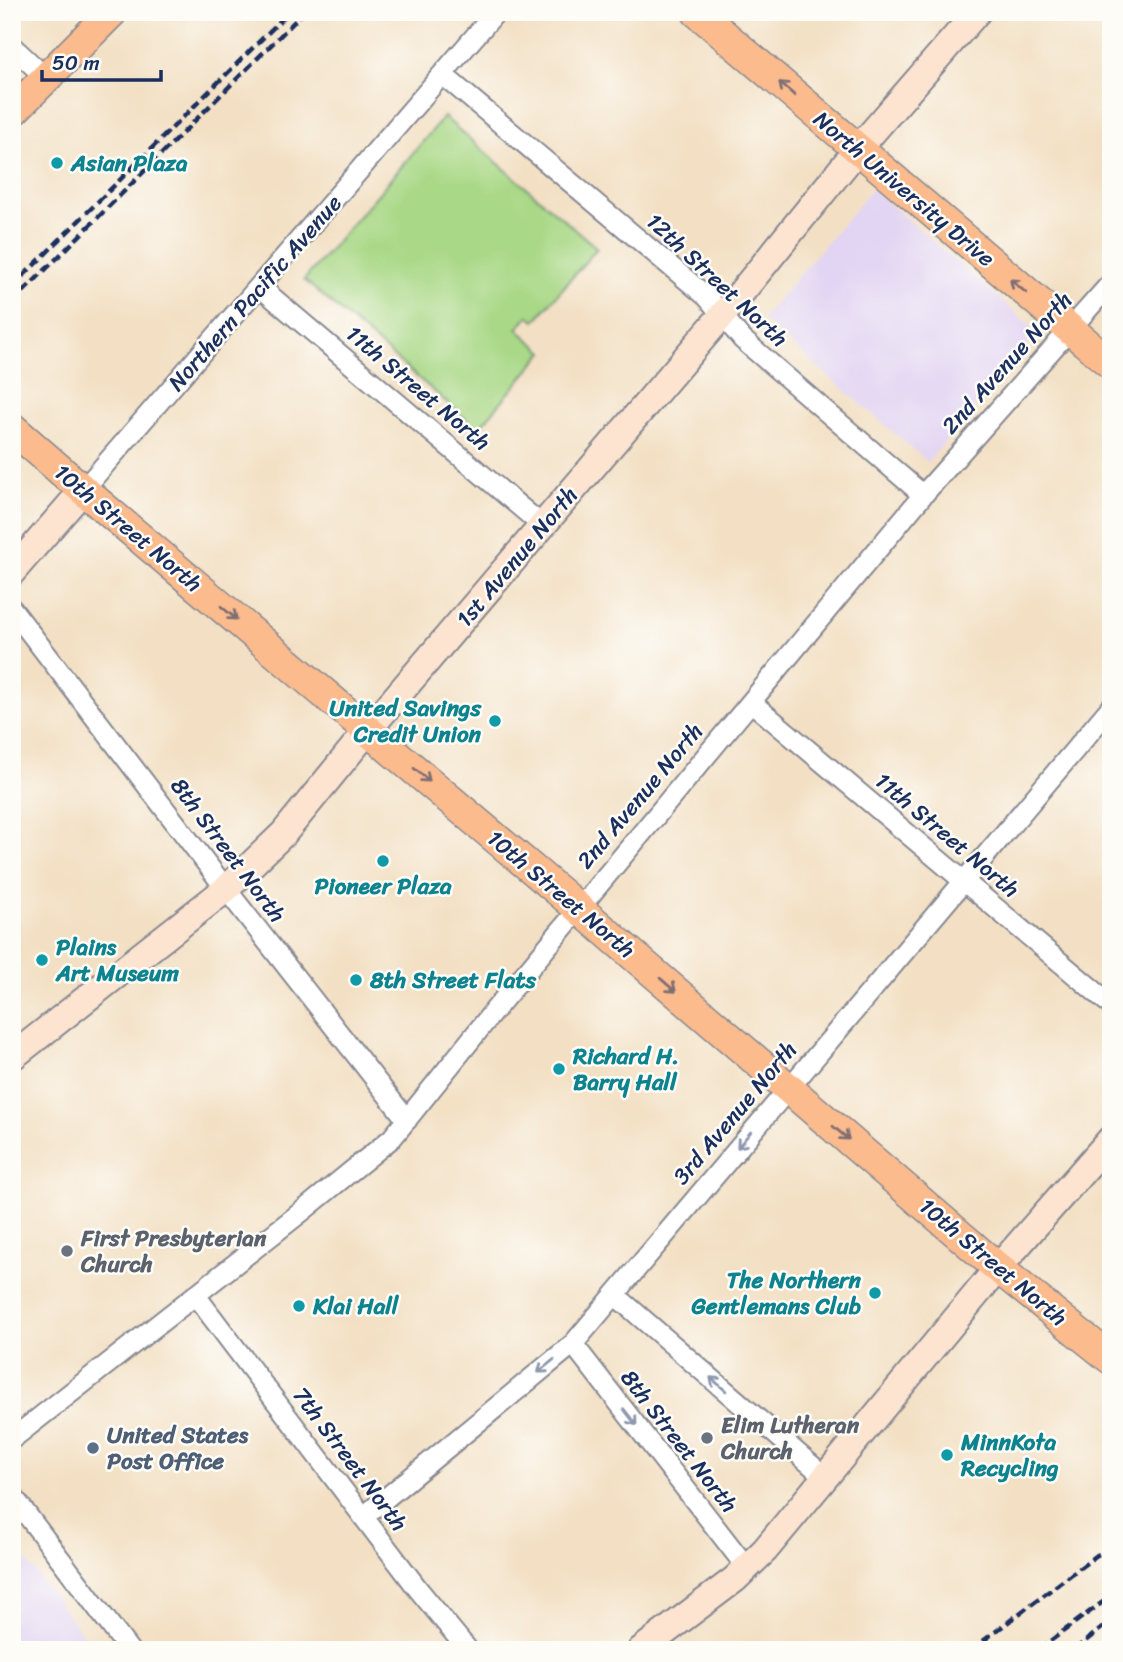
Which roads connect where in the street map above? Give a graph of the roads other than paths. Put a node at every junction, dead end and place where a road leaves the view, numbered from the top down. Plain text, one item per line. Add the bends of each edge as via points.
1 (111, 12) edge
2 (496, 12) edge
3 (697, 12) edge
4 (977, 12) edge
5 (12, 46) edge
6 (443, 75) junction
7 (46, 78) junction
8 (12, 112) edge
9 (857, 150) junction
10 (1111, 283) edge
11 (260, 287) junction
12 (722, 315) junction
13 (1070, 330) junction
14 (1111, 364) edge
15 (12, 428) edge
16 (83, 491) junction
17 (923, 495) junction
18 (544, 527) junction
19 (12, 572) edge
20 (12, 610) edge
21 (751, 702) junction
22 (1111, 706) edge
23 (368, 730) junction
24 (963, 881) junction
25 (226, 889) junction
26 (579, 908) junction
27 (1111, 1005) edge
28 (12, 1057) edge
29 (788, 1088) junction
30 (407, 1120) junction
31 (1111, 1139) edge
32 (998, 1268) junction
33 (615, 1295) junction
34 (196, 1296) junction
35 (573, 1344) junction
36 (1111, 1359) edge
37 (12, 1439) edge
38 (825, 1477) junction
39 (12, 1496) edge
40 (363, 1517) junction
41 (747, 1569) junction
42 (129, 1650) edge
43 (468, 1650) edge
44 (641, 1650) edge

1 - 7 main road
2 - 6 street, Northern Pacific Avenue
9 -> 3 main road, North University Drive
4 - 9 street, 1st Avenue North
5 - 7 street
6 - 11 street, Northern Pacific Avenue
6 - 12 street, 12th Street North via 707,297
7 - 8 main road
9 - 12 street, 1st Avenue North
13 -> 9 main road, North University Drive
10 - 13 street, 2nd Avenue North
11 - 16 street, Northern Pacific Avenue
11 - 18 street, 11th Street North
12 - 17 street, 12th Street North via 742,339
12 - 18 street, 1st Avenue North
13 - 14 main road, North University Drive
13 - 17 street, 2nd Avenue North
15 - 16 main road, 10th Street North
16 - 19 street, Northern Pacific Avenue
16 -> 23 main road, 10th Street North
17 - 21 street, 2nd Avenue North
18 - 23 street, 1st Avenue North
20 - 25 street, 8th Street North
21 - 24 street, 11th Street North
21 - 26 street, 2nd Avenue North
22 - 24 street, 3rd Avenue North
23 - 25 street, 1st Avenue North via 284,833
23 -> 26 main road, 10th Street North
24 - 27 street, 11th Street North
24 - 29 street, 3rd Avenue North
25 - 28 street, 1st Avenue North
25 - 30 street, 8th Street North
26 -> 29 main road, 10th Street North
26 - 30 street, 2nd Avenue North
29 -> 32 main road, 10th Street North
29 -> 33 street, 3rd Avenue North
30 - 34 street, 2nd Avenue North via 392,1138
31 - 32 street
32 - 36 main road, 10th Street North
32 - 38 street
33 - 35 street, 3rd Avenue North
38 -> 33 street
34 - 37 street, 2nd Avenue North
34 - 40 street, 7th Street North
35 -> 40 street, 3rd Avenue North
35 -> 41 street, 8th Street North
38 - 41 street
39 - 42 street
40 - 43 street, 7th Street North
41 - 44 street

